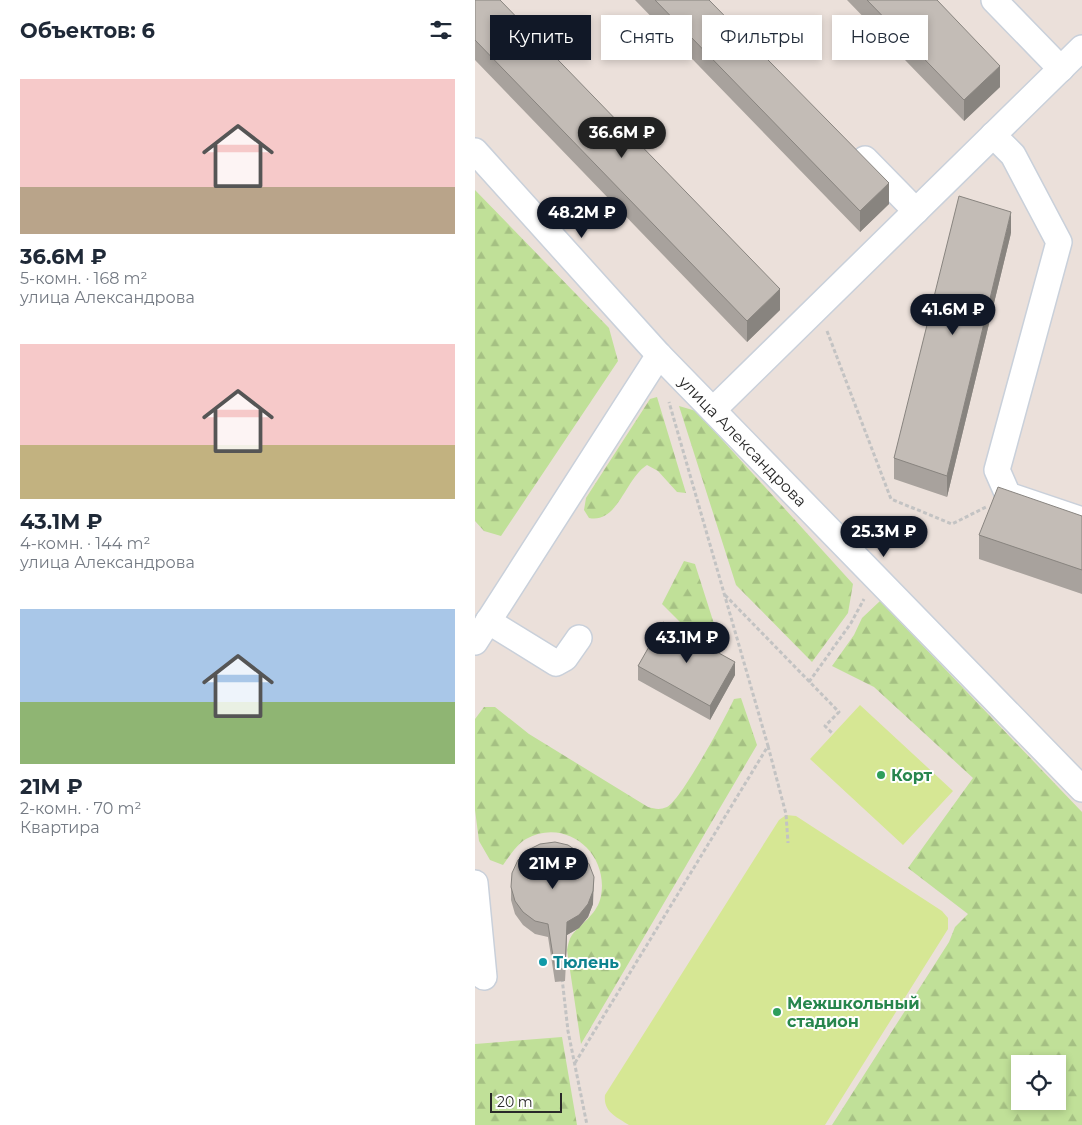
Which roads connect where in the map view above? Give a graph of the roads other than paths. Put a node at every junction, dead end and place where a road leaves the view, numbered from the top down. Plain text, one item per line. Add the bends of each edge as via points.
1 (994, 0) edge
2 (1082, 48) edge
3 (1061, 69) junction
4 (993, 135) junction
5 (847, 141) edge
6 (475, 151) edge
7 (915, 211) junction
8 (659, 355) junction
9 (713, 410) junction
10 (1082, 520) edge
11 (488, 621) junction
12 (579, 638) dead end
13 (475, 642) edge
14 (1082, 789) edge
15 (475, 883) edge
16 (484, 977) dead end

1 - 3 street
2 - 3 street
3 - 4 street
4 - 7 street
4 - 10 street via 1013,155 1059,242 997,470 1008,495
5 - 7 street
6 - 8 street, улица Александрова
7 - 9 street
8 - 9 street, улица Александрова
8 - 11 street
9 - 14 street, улица Александрова
11 - 12 street via 556,663 565,658
11 - 13 street
15 - 16 street

